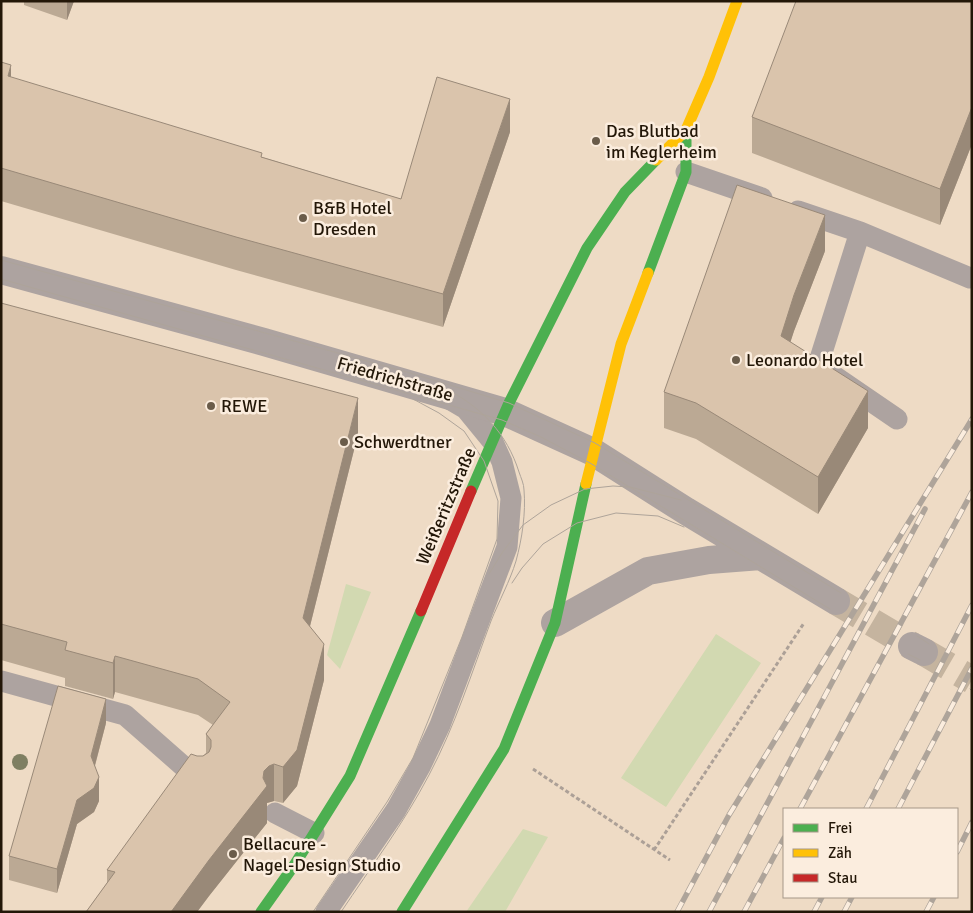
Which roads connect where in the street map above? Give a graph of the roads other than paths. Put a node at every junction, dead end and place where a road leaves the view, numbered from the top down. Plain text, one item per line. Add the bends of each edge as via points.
1 (737, 1) edge
2 (686, 130) junction
3 (686, 172) junction
4 (860, 232) junction
5 (1, 270) edge
6 (970, 278) dead end
7 (439, 393) junction
8 (506, 412) junction
9 (897, 419) dead end
10 (493, 442) junction
11 (593, 452) junction
12 (761, 556) junction
13 (829, 597) tunnel mouth
14 (555, 623) junction
15 (9, 683) edge
16 (199, 780) edge
17 (275, 814) dead end
18 (314, 833) junction
19 (262, 912) edge
20 (326, 912) edge
21 (402, 912) edge

1 - 2 main road, Weißeritzstraße
2 - 3 main road, Weißeritzstraße
2 - 8 main road, Weißeritzstraße via 625,192 586,248
3 - 4 lane
3 - 11 main road, Weißeritzstraße via 621,344
4 - 6 lane
4 - 9 lane via 818,365
5 - 7 street, Friedrichstraße
7 - 8 street, Friedrichstraße
7 - 10 lane via 466,409
8 - 10 main road, Weißeritzstraße
8 - 11 street, Friedrichstraße
10 - 18 main road, Weißeritzstraße via 350,776
10 - 20 lane via 511,498 507,547 440,725 420,767 396,810
11 - 12 street, Friedrichstraße
11 - 14 main road, Weißeritzstraße
12 - 13 street, Friedrichstraße
12 - 14 street via 648,570
14 - 21 main road, Weißeritzstraße via 504,749
15 - 16 lane via 125,714
17 - 18 lane
18 - 19 main road, Weißeritzstraße

